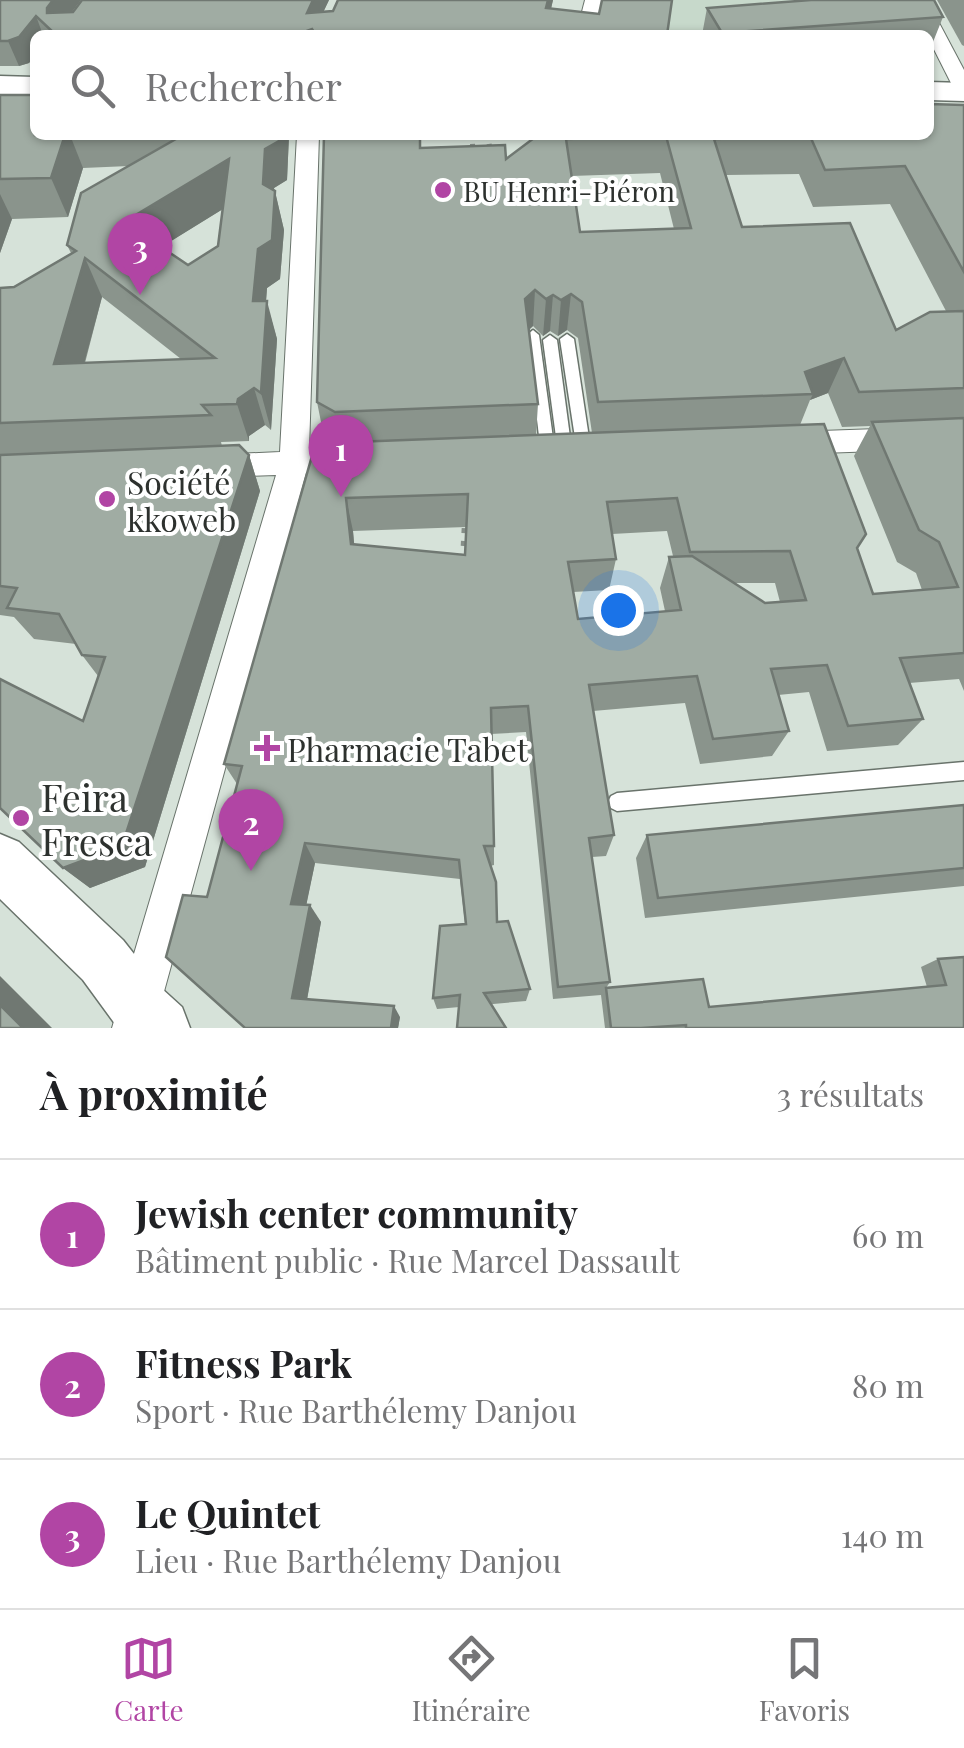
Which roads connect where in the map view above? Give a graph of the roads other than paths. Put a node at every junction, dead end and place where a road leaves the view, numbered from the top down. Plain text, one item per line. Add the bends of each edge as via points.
1 (594, 0) edge
2 (918, 0) edge
3 (587, 30) edge
4 (958, 61) edge
5 (26, 89) edge
6 (934, 90) edge
7 (964, 91) edge
8 (0, 106) edge
9 (934, 112) edge
10 (964, 114) edge
11 (308, 140) edge
12 (533, 334) edge
13 (567, 339) dead end
14 (550, 340) dead end
15 (964, 437) edge
16 (755, 445) edge
17 (566, 452) junction
18 (378, 459) edge
19 (294, 462) junction
20 (192, 467) edge
21 (964, 772) edge
22 (617, 802) dead end
23 (0, 861) edge
24 (144, 1021) edge

1 - 3 street
2 - 4 street
4 - 7 street
5 - 8 main road
6 - 7 main road
9 - 10 main road
11 - 19 street
12 - 17 lane
13 - 17 lane
14 - 17 lane
15 - 16 street
18 - 19 street
19 - 20 street
19 - 24 street
21 - 22 lane
23 - 24 main road via 103,960

